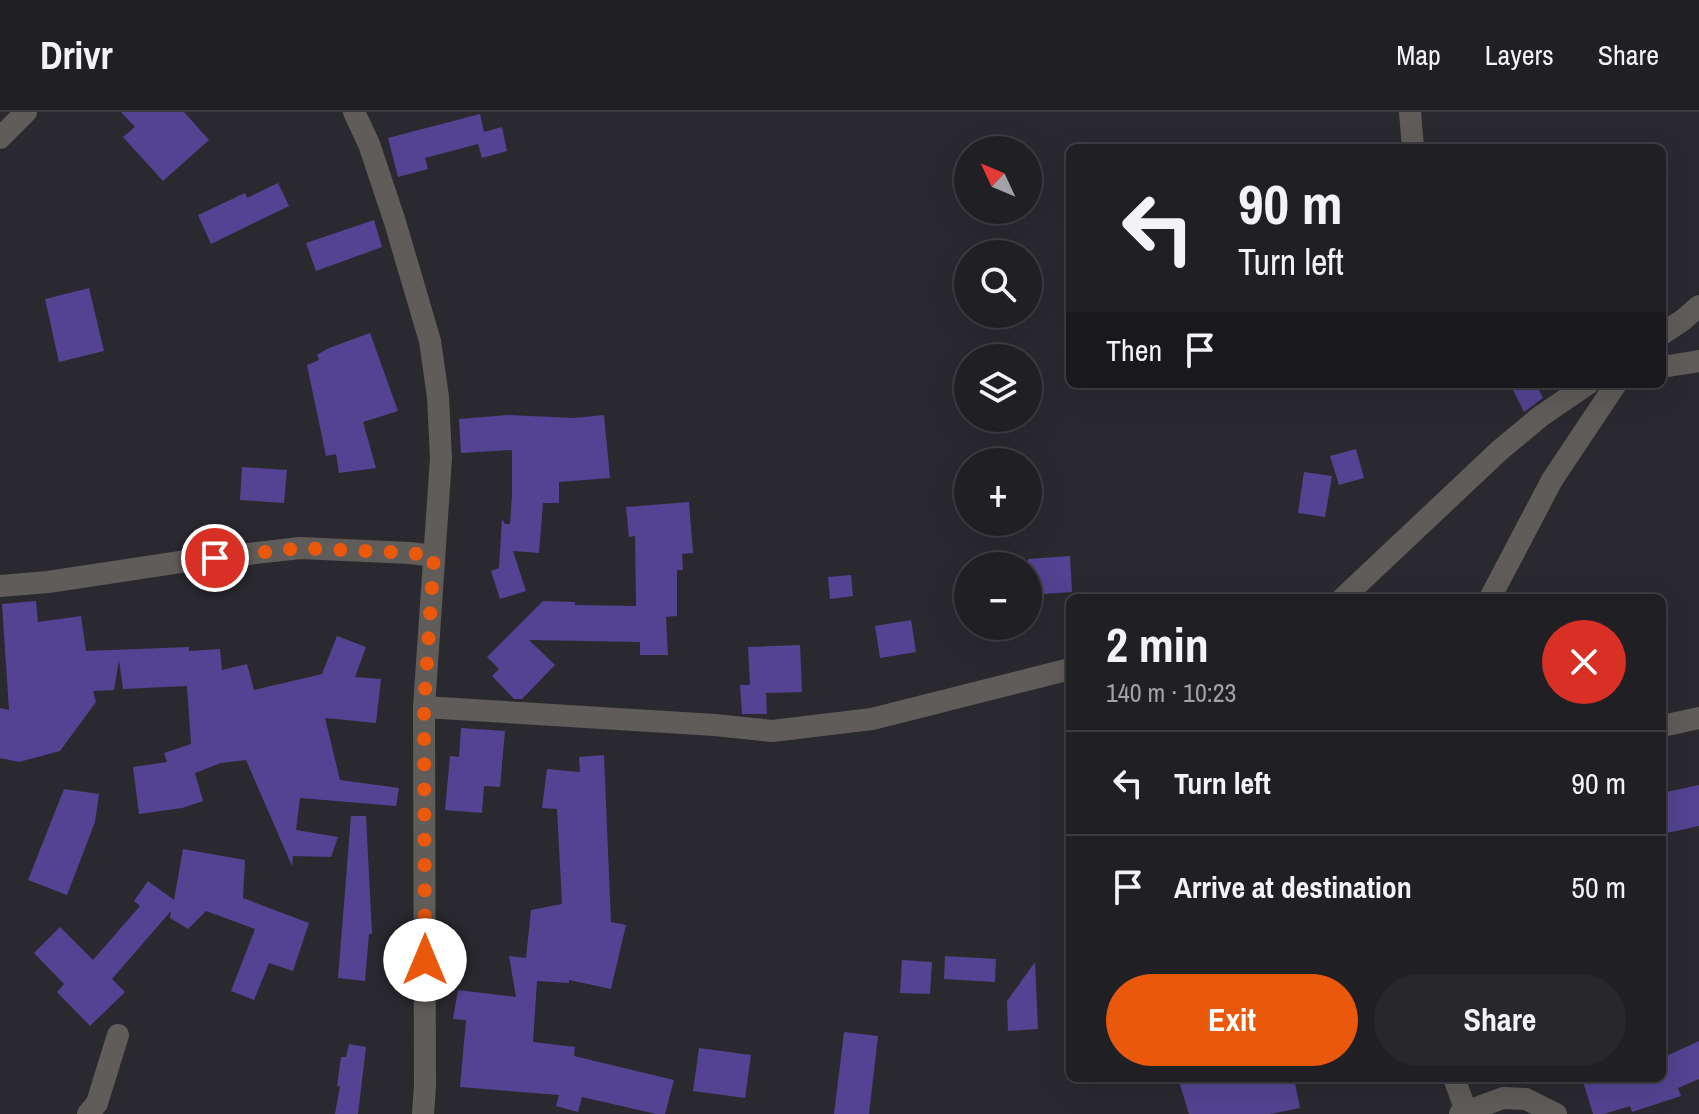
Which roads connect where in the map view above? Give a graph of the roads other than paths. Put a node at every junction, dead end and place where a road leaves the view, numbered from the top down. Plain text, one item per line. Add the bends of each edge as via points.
1 (26, 112) edge
2 (354, 112) edge
3 (1410, 112) edge
4 (0, 138) edge
5 (1413, 144) edge
6 (1699, 306) edge
7 (1666, 331) edge
8 (1699, 361) edge
9 (1666, 366) edge
10 (1582, 388) edge
11 (1613, 388) edge
12 (434, 556) junction
13 (0, 586) edge
14 (1347, 594) edge
15 (1492, 594) edge
16 (1066, 670) edge
17 (424, 707) junction
18 (1699, 718) edge
19 (1666, 725) edge
20 (118, 1035) dead end
21 (1455, 1082) edge
22 (1463, 1113) edge
23 (88, 1114) edge
24 (423, 1114) edge
25 (1556, 1114) edge

1 - 4 street
2 - 12 street via 395,222 430,341 441,458
3 - 5 street
6 - 7 street
8 - 9 street
10 - 14 street via 1500,450
11 - 15 street via 1552,480
12 - 13 street via 300,548
12 - 17 street
16 - 17 street via 872,719 772,731
17 - 24 street
18 - 19 street
20 - 23 street via 97,1103
21 - 22 street
22 - 25 street via 1503,1098 1526,1099

